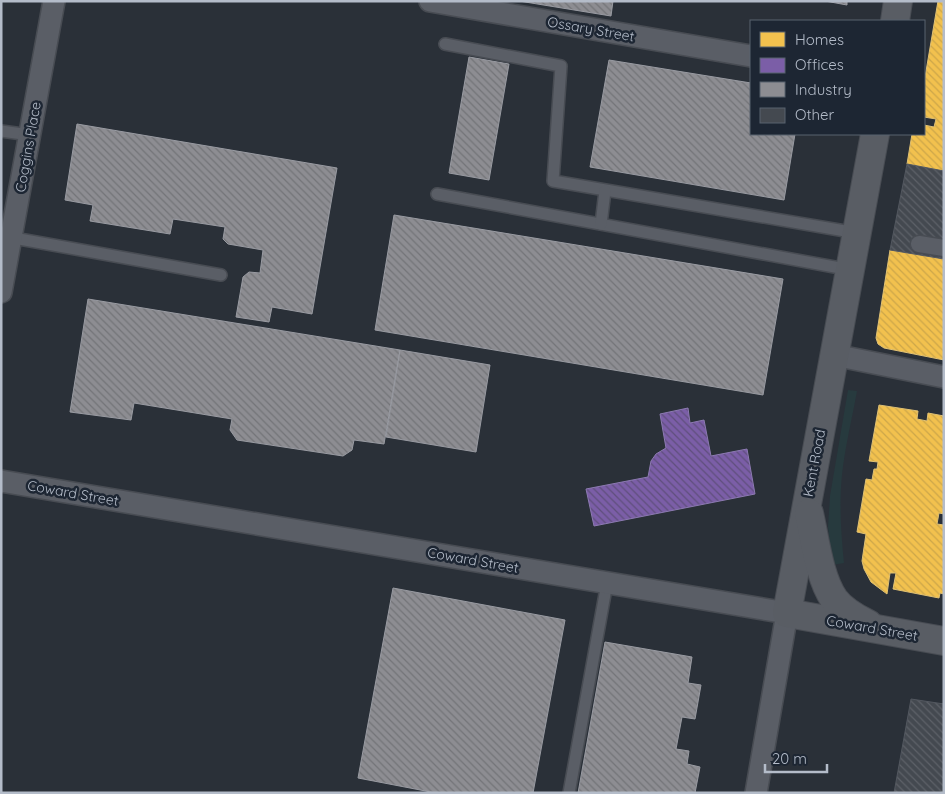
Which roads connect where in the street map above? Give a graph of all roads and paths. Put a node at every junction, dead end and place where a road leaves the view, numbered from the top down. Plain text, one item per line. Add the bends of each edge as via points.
1 (54, 1) edge
2 (430, 1) edge
3 (898, 1) edge
4 (895, 20) edge
5 (445, 44) dead end
6 (750, 56) edge
7 (1, 131) edge
8 (30, 135) junction
9 (874, 135) edge
10 (605, 191) junction
11 (437, 194) dead end
12 (601, 224) junction
13 (857, 233) junction
14 (6, 237) edge
15 (919, 244) dead end
16 (944, 248) edge
17 (851, 270) junction
18 (220, 275) dead end
19 (1, 292) edge
20 (834, 355) junction
21 (938, 372) edge
22 (1, 481) edge
23 (807, 502) junction
24 (607, 583) junction
25 (787, 613) junction
26 (878, 629) junction
27 (944, 641) edge
28 (569, 792) edge
29 (756, 793) edge

1 - 8 street, Coggins Place
2 - 6 street, Ossary Street
3 - 4 main road
5 - 10 lane via 561,66 552,182
7 - 8 lane
8 - 14 street, Coggins Place
9 - 13 main road, Kent Road
10 - 12 lane
10 - 13 lane
11 - 12 lane
12 - 17 lane
13 - 17 main road, Kent Road
14 - 18 lane
14 - 19 street, Coggins Place
15 - 16 street
17 - 20 main road, Kent Road
20 - 21 street
20 - 23 main road, Kent Road
22 - 24 street, Coward Street
23 - 25 main road, Kent Road
23 - 26 main road via 825,582 834,599 847,611
24 - 25 street, Coward Street
24 - 28 lane
25 - 26 main road, Coward Street
25 - 29 street, Kent Road
26 - 27 main road, Coward Street

